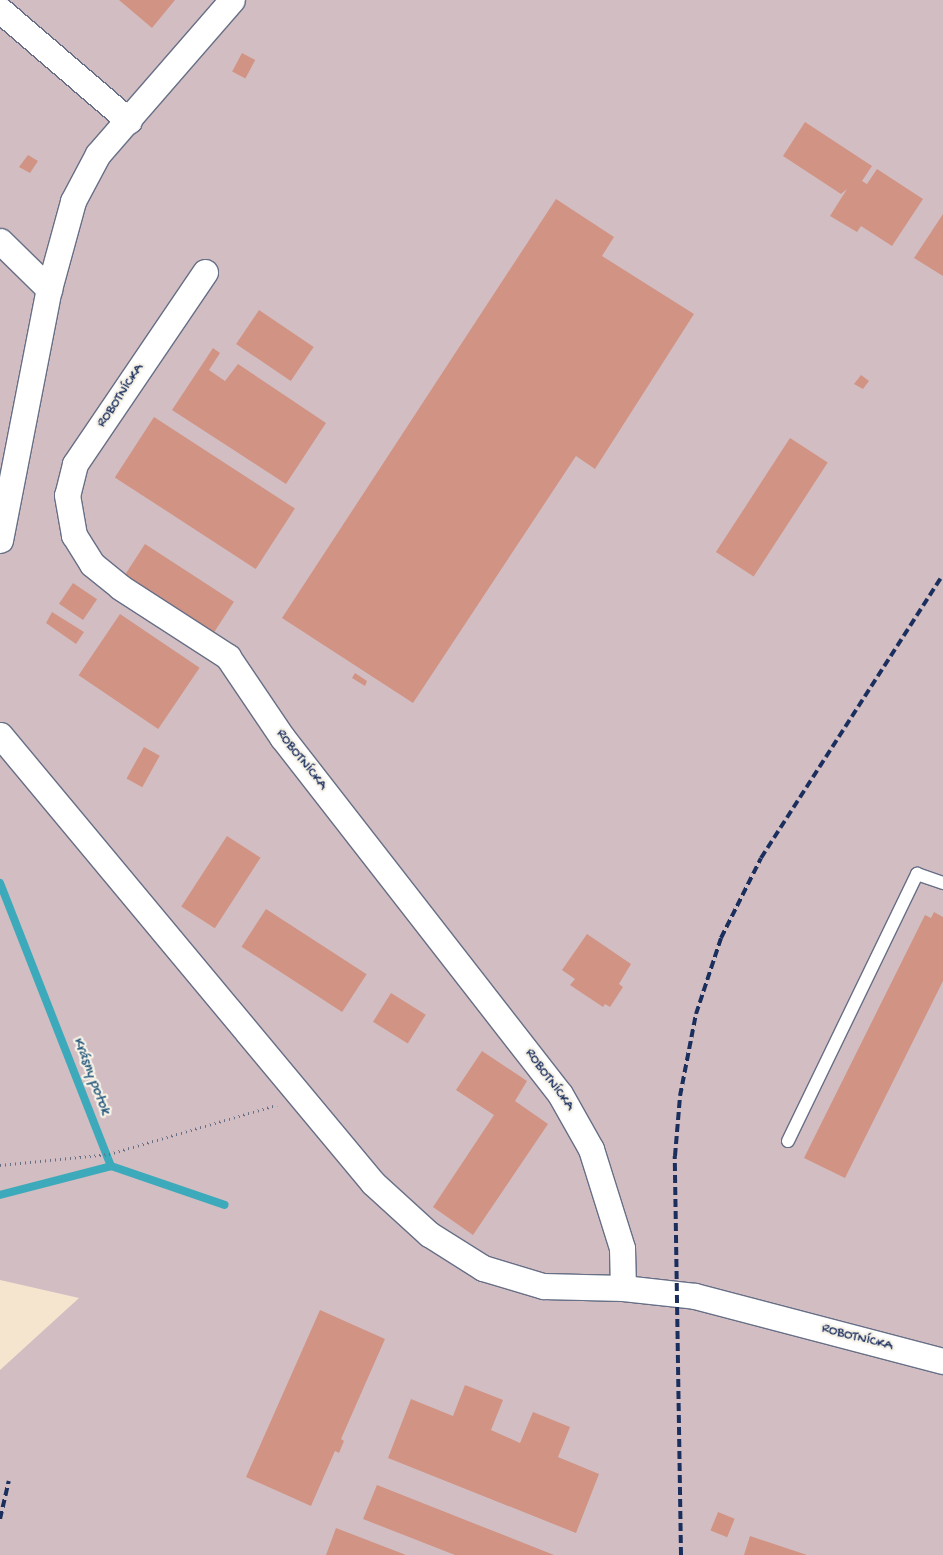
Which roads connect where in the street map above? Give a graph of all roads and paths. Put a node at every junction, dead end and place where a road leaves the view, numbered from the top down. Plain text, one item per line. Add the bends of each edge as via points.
1 (232, 0) edge
2 (0, 10) edge
3 (130, 121) junction
4 (0, 242) edge
5 (206, 272) dead end
6 (49, 289) junction
7 (0, 540) edge
8 (0, 735) edge
9 (943, 883) edge
10 (301, 1098) junction
11 (788, 1140) dead end
12 (0, 1165) edge
13 (623, 1288) junction
14 (943, 1361) edge

1 - 3 street
2 - 3 street
3 - 6 street via 98,154 73,201
4 - 6 street
5 - 13 street, ROBOTNÍCKA via 75,464 67,495 74,536 92,564 120,587 228,657 282,737 560,1094 592,1149 622,1248
6 - 7 street
8 - 10 street, ROBOTNÍCKA
9 - 11 lane via 917,874
10 - 12 path via 109,1154
10 - 13 street, ROBOTNÍCKA via 373,1182 429,1234 483,1268 543,1286
13 - 14 street, ROBOTNÍCKA via 695,1296

